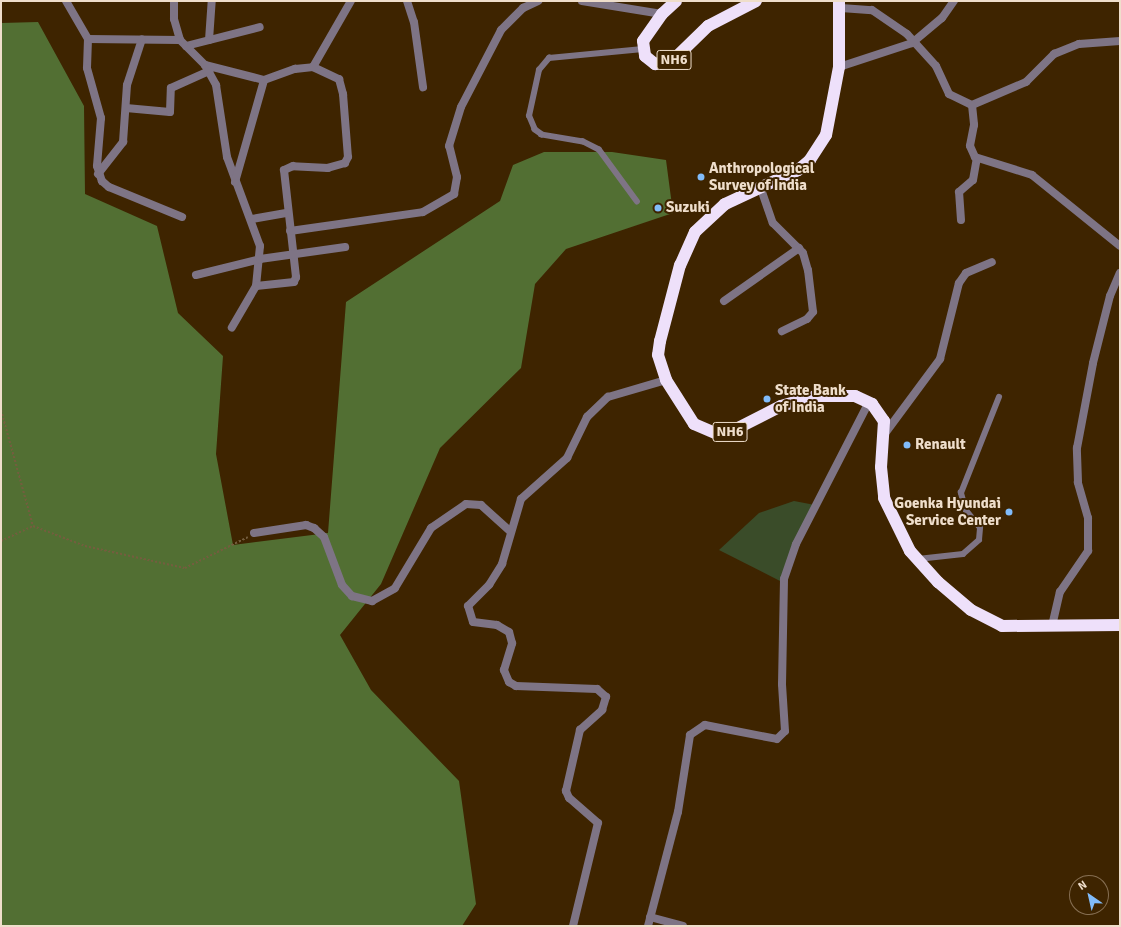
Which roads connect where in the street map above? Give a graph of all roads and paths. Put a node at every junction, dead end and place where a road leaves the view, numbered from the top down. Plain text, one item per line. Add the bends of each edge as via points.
1 (66, 1) edge
2 (174, 1) edge
3 (212, 1) edge
4 (351, 1) edge
5 (407, 1) edge
6 (538, 1) edge
7 (582, 1) edge
8 (676, 1) edge
9 (756, 1) edge
10 (954, 1) edge
11 (840, 4) edge
12 (662, 14) junction
13 (260, 27) dead end
14 (88, 39) junction
15 (142, 39) junction
16 (180, 40) junction
17 (209, 40) junction
18 (1120, 41) edge
19 (912, 43) junction
20 (186, 46) junction
21 (643, 49) junction
22 (313, 67) junction
23 (839, 67) junction
24 (207, 68) junction
25 (264, 80) junction
26 (423, 87) dead end
27 (972, 105) junction
28 (126, 108) junction
29 (977, 158) junction
30 (98, 174) junction
31 (235, 182) junction
32 (760, 189) junction
33 (637, 202) dead end
34 (287, 213) junction
35 (182, 217) dead end
36 (252, 219) junction
37 (961, 220) dead end
38 (290, 231) junction
39 (1119, 240) edge
40 (345, 247) dead end
41 (799, 248) junction
42 (293, 254) junction
43 (260, 259) junction
44 (992, 262) dead end
45 (1120, 273) edge
46 (196, 275) dead end
47 (256, 286) junction
48 (724, 301) dead end
49 (232, 327) dead end
50 (782, 331) dead end
51 (666, 380) junction
52 (998, 397) dead end
53 (869, 402) junction
54 (1, 410) edge
55 (886, 432) junction
56 (33, 526) junction
57 (511, 532) junction
58 (254, 533) joint
59 (1, 541) edge
60 (916, 559) junction
61 (1120, 625) edge
62 (1052, 626) junction
63 (650, 917) junction
64 (573, 926) edge
65 (648, 926) edge
66 (683, 926) edge

1 - 14 street
2 - 16 street via 174,18
3 - 17 street
4 - 22 street
5 - 26 street via 414,22
6 - 38 street via 515,15 501,30 461,107 449,146 457,177 454,194 423,212
7 - 12 street
8 - 12 highway, NH6
9 - 21 highway, NH6 via 708,26 671,62 655,64
10 - 19 street via 942,18
11 - 19 street via 872,10 907,34
11 - 23 highway, NH6
12 - 21 highway, NH6 via 647,33
13 - 17 street
14 - 15 street
14 - 30 street via 87,68 101,118
15 - 16 street
15 - 28 street via 130,71
16 - 20 street
17 - 20 street
18 - 27 street via 1079,44 1054,54 1026,82
19 - 23 street
19 - 27 street via 936,66 948,94
20 - 24 street
21 - 33 lane via 549,58 538,70 529,116 534,130 542,135 583,142 599,150
22 - 25 street via 295,69
22 - 34 street via 339,78 348,157 339,166 288,166 284,170
23 - 32 highway, NH6 via 831,120 819,148 798,170
24 - 25 street
24 - 28 street via 171,88 170,112
24 - 31 street via 219,98 227,157
25 - 31 street
27 - 29 street via 974,125 970,150
28 - 30 street via 123,142
29 - 37 street via 973,180 959,192
29 - 39 street via 1032,175
30 - 35 street via 109,188
31 - 36 street
32 - 41 street via 773,223
32 - 51 highway, NH6 via 712,213 688,246 660,341 658,355
34 - 36 street
34 - 38 street
36 - 43 street
38 - 42 street
40 - 42 street
41 - 48 street
41 - 50 street via 806,260 813,312 808,319
42 - 43 street
42 - 47 street via 294,282
43 - 46 street
43 - 47 street
44 - 55 street via 966,273 959,283 940,359
45 - 62 street via 1110,296 1093,363 1077,448 1078,482 1088,518 1088,551 1060,592
47 - 49 street
51 - 53 highway, NH6 via 694,424 718,434 810,397 843,395
51 - 57 street via 600,402 587,417 567,458 526,490
52 - 60 lane via 961,493 966,511 980,528 979,540 963,554
53 - 55 highway via 882,414
53 - 63 street via 796,544 784,580 782,684 785,731 777,739 705,725 690,734 678,812
54 - 56 path
55 - 60 highway via 881,467 884,498 901,536
56 - 58 path via 84,546 185,568
56 - 59 path
57 - 58 street via 481,504 466,504 431,528 395,588 372,602 352,596 342,585 324,537 314,528 306,526
57 - 64 street via 500,568 469,603 469,617 473,622 504,627 509,632 512,643 504,670 516,686 597,689 606,698 602,710 580,730 566,791 569,798 598,823
60 - 62 highway via 944,587 988,620 1018,628
61 - 62 highway
63 - 65 street
63 - 66 street

